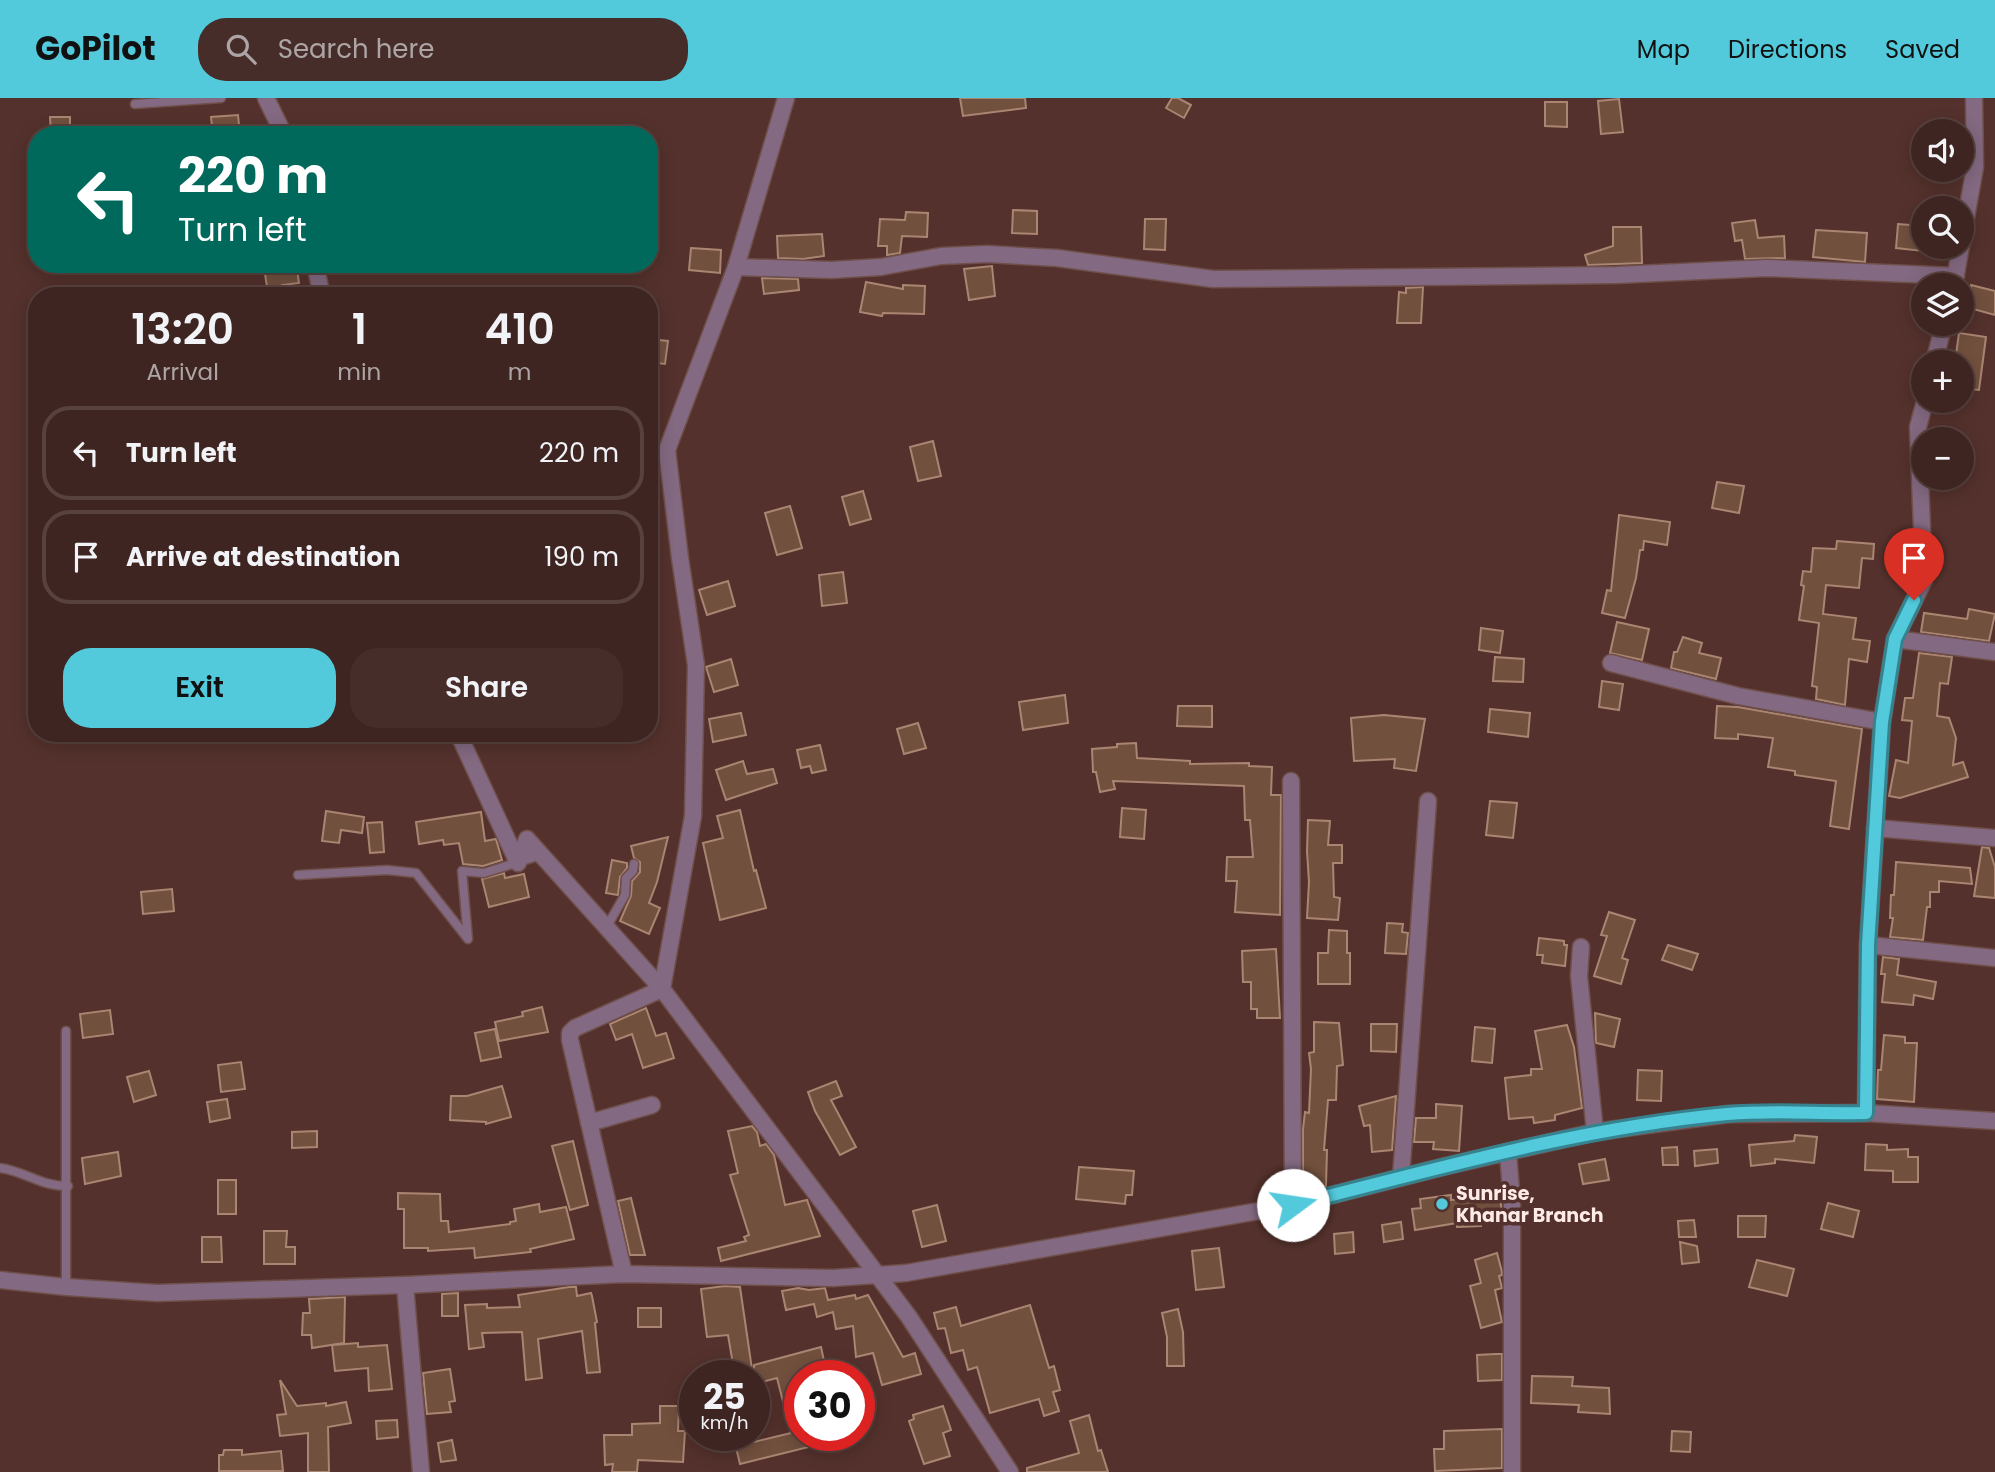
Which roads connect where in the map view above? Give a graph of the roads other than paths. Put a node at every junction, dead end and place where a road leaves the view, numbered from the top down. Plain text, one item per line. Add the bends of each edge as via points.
1 (222, 98) edge
2 (266, 98) edge
3 (786, 98) edge
4 (1973, 98) edge
5 (135, 104) dead end
6 (280, 126) edge
7 (736, 267) junction
8 (1956, 273) edge
9 (1911, 278) edge
10 (1922, 413) edge
11 (1895, 639) junction
12 (1995, 652) edge
13 (1611, 663) dead end
14 (1882, 722) junction
15 (462, 742) edge
16 (1291, 781) dead end
17 (1428, 801) dead end
18 (1875, 828) junction
19 (1995, 838) edge
20 (541, 855) junction
21 (634, 864) dead end
22 (298, 875) dead end
23 (606, 928) junction
24 (1868, 945) junction
25 (1581, 947) dead end
26 (1995, 958) edge
27 (662, 989) junction
28 (66, 1031) dead end
29 (652, 1105) dead end
30 (1866, 1113) junction
31 (1995, 1121) edge
32 (589, 1123) junction
33 (1595, 1132) junction
34 (1508, 1152) junction
35 (0, 1168) edge
36 (1401, 1177) junction
37 (68, 1186) junction
38 (1293, 1205) junction
39 (624, 1274) junction
40 (878, 1275) junction
41 (0, 1279) edge
42 (405, 1285) junction
43 (66, 1287) junction
44 (421, 1472) edge
45 (1010, 1472) edge
46 (1512, 1472) edge

1 - 5 lane
2 - 6 street
3 - 7 street
4 - 8 street via 1975,167
7 - 9 street via 831,270 987,254 1057,258 1213,279 1616,275 1767,268
7 - 27 street via 667,450 696,665 693,816
10 - 11 street via 1918,427 1924,580
11 - 12 street
11 - 14 street
13 - 14 street via 1738,696
14 - 18 street
15 - 20 street via 518,863 527,839
16 - 38 street
17 - 36 street
18 - 19 street
18 - 24 street
20 - 22 lane via 484,873 462,871 468,939 416,873
20 - 23 street
21 - 23 lane via 626,878 625,895
23 - 27 street
24 - 26 street
24 - 30 street
25 - 33 street via 1579,976
27 - 32 street via 570,1033
27 - 40 street
28 - 37 lane
29 - 32 street
30 - 31 street
30 - 33 street via 1729,1114
32 - 39 street
33 - 34 street
34 - 36 street
34 - 46 street
35 - 37 lane via 48,1185
36 - 38 street
37 - 43 lane
38 - 40 street
39 - 40 street
39 - 42 street
40 - 45 street
41 - 43 street
42 - 43 street via 157,1293
42 - 44 street

